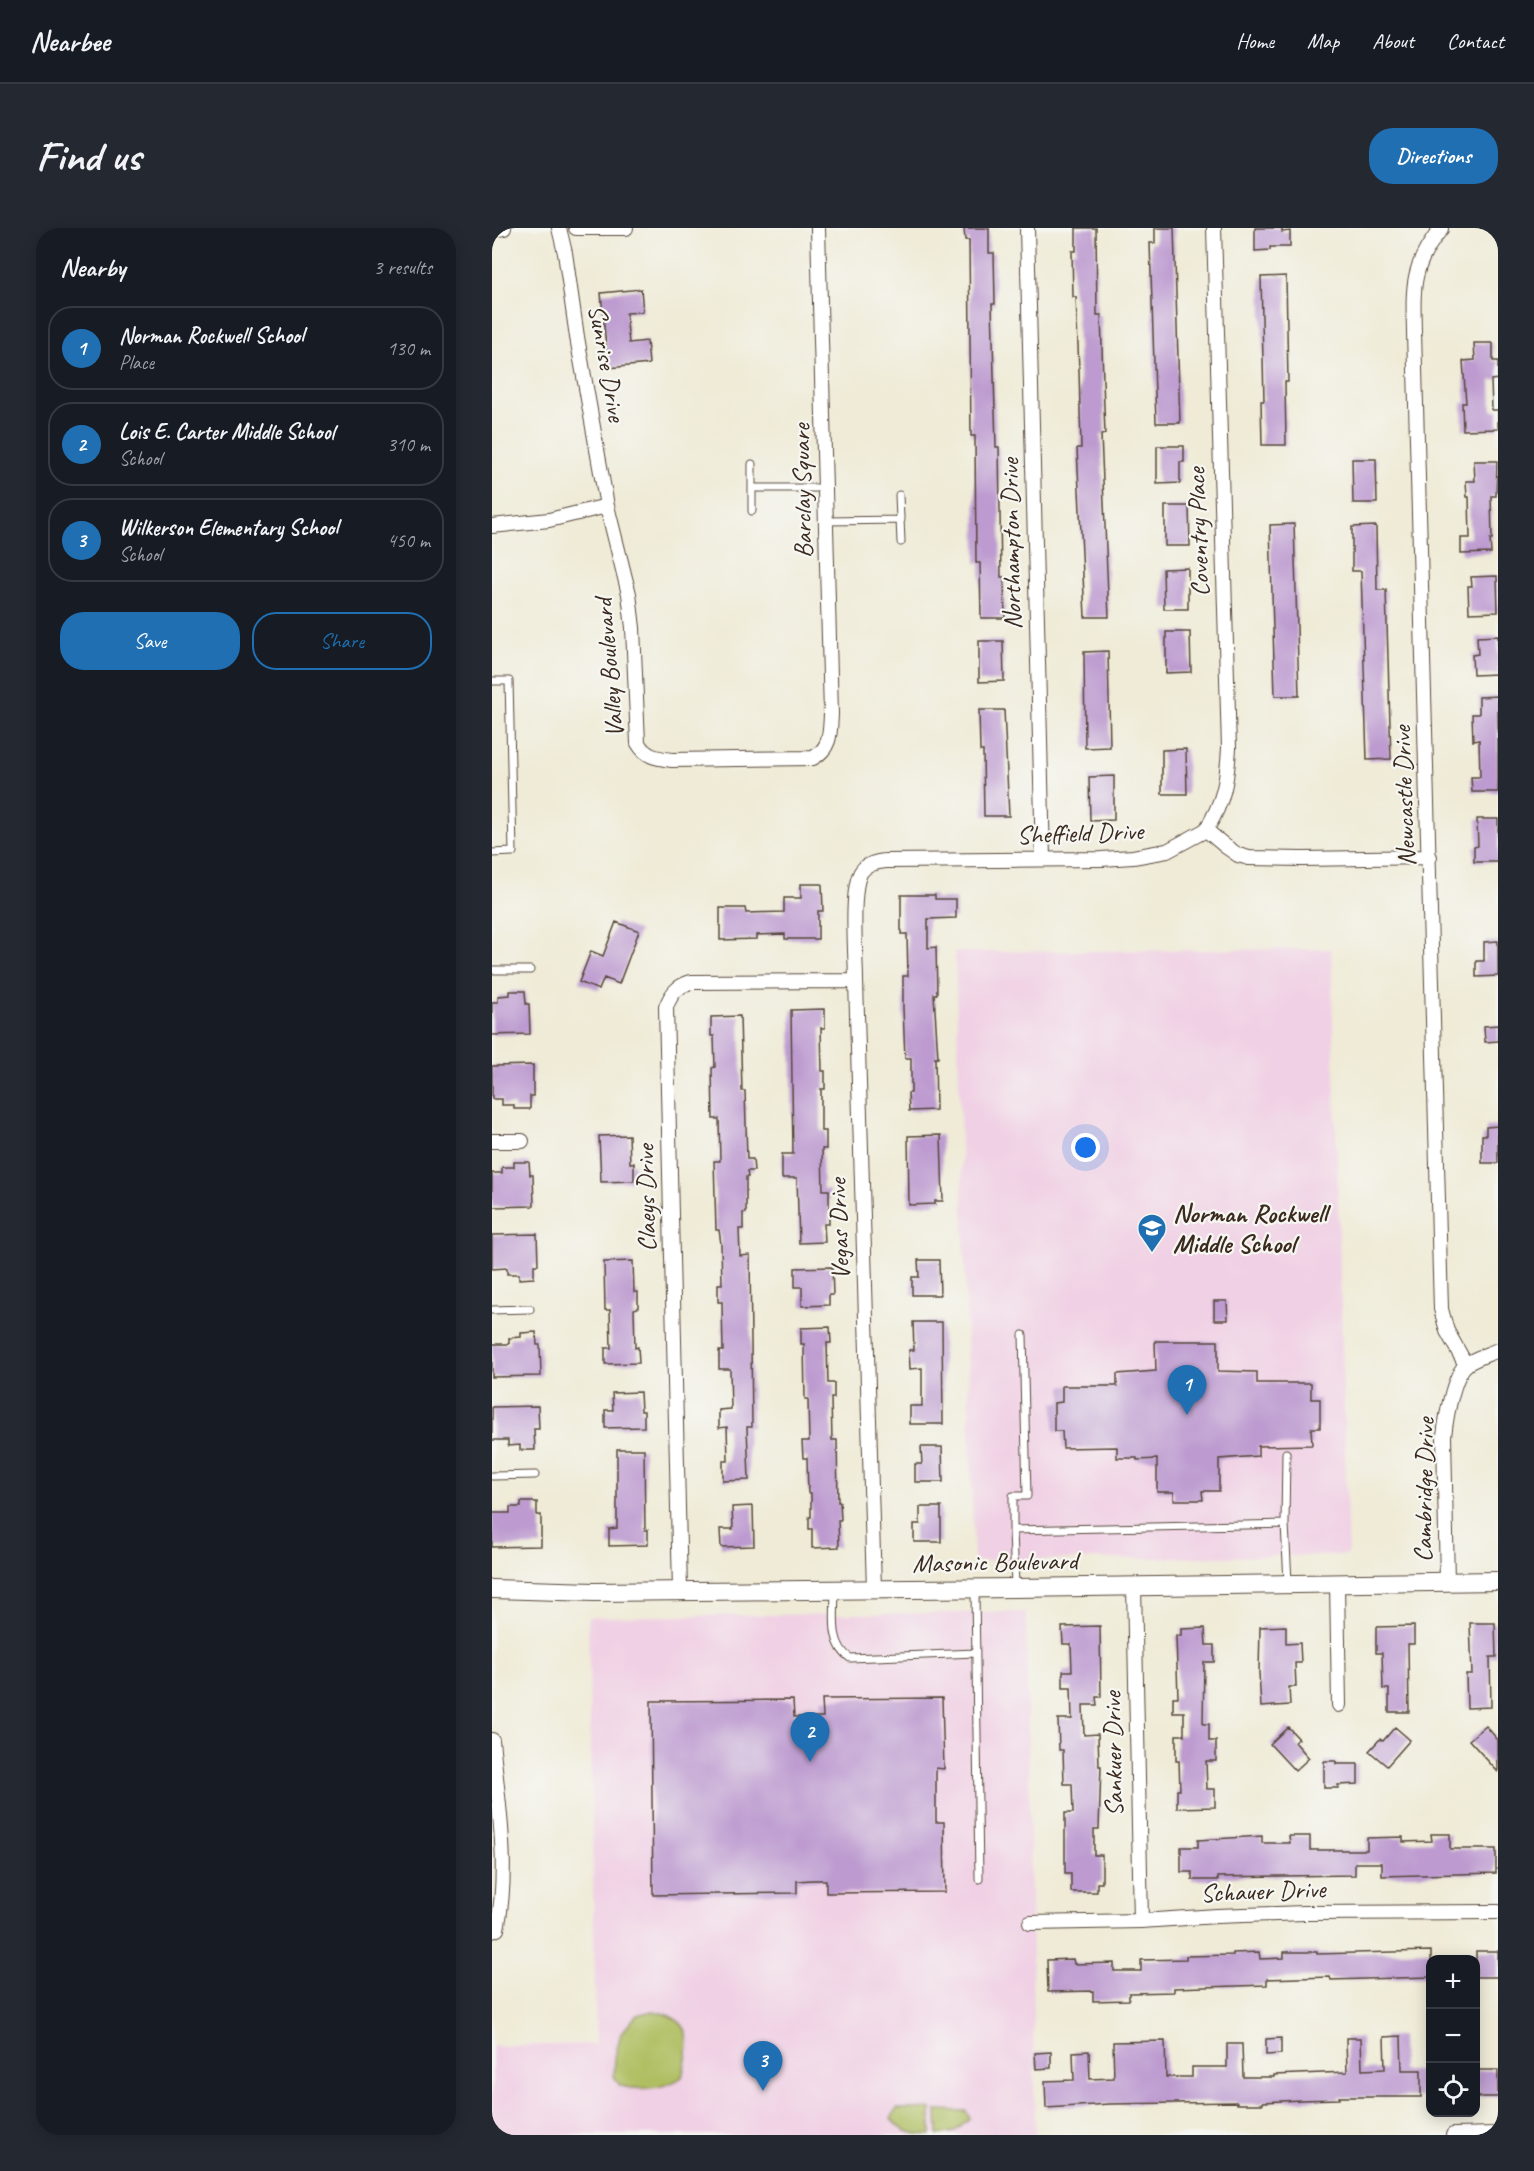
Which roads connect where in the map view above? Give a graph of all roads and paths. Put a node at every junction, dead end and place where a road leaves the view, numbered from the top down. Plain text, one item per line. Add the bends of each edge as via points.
1 (504, 228) edge
2 (559, 228) edge
3 (576, 228) edge
4 (626, 228) edge
5 (818, 228) edge
6 (1027, 228) edge
7 (1214, 228) edge
8 (1442, 228) edge
9 (492, 230) edge
10 (752, 464) dead end
11 (752, 488) junction
12 (826, 488) junction
13 (899, 495) dead end
14 (607, 506) junction
15 (752, 511) dead end
16 (901, 520) junction
17 (827, 521) junction
18 (492, 526) edge
19 (902, 542) dead end
20 (492, 681) edge
21 (823, 752) joint
22 (1206, 830) junction
23 (492, 853) edge
24 (1430, 857) junction
25 (1043, 859) junction
26 (863, 869) joint
27 (492, 970) edge
28 (530, 970) dead end
29 (856, 981) junction
30 (492, 1141) edge
31 (522, 1141) dead end
32 (530, 1309) dead end
33 (492, 1310) edge
34 (1023, 1335) dead end
35 (1498, 1350) edge
36 (1466, 1365) junction
37 (1287, 1453) dead end
38 (535, 1475) dead end
39 (492, 1476) edge
40 (1285, 1524) junction
41 (1014, 1530) junction
42 (1498, 1581) edge
43 (1448, 1582) junction
44 (1337, 1583) junction
45 (1288, 1584) junction
46 (1134, 1586) junction
47 (975, 1588) junction
48 (1015, 1588) junction
49 (492, 1589) edge
50 (835, 1589) junction
51 (874, 1589) junction
52 (680, 1590) junction
53 (976, 1653) junction
54 (1339, 1705) dead end
55 (492, 1740) edge
56 (979, 1879) dead end
57 (1498, 1912) edge
58 (1141, 1921) junction
59 (1030, 1923) dead end
60 (495, 1930) edge
61 (1498, 2134) edge
62 (1453, 2135) edge

1 - 9 street
2 - 14 street, Sunrise Drive
3 - 4 street
5 - 12 street, Barclay Square
6 - 25 street, Northampton Drive
7 - 22 street, Coventry Place via 1229,748 1226,787
8 - 24 street, Newcastle Drive via 1423,255 1413,290
10 - 11 lane
11 - 12 lane
11 - 15 lane
12 - 17 street, Barclay Square
13 - 16 lane
14 - 18 street via 549,520
14 - 21 street, Valley Boulevard via 629,594 637,688 636,734 643,752 672,760 813,758
16 - 17 lane
16 - 19 lane
17 - 21 street, Barclay Square via 831,714
20 - 23 lane via 509,681 513,852
22 - 24 street via 1238,855 1249,858
22 - 25 street, Sheffield Drive via 1151,855 1101,860
24 - 36 street, Newcastle Drive via 1441,1309
25 - 26 street, Sheffield Drive via 885,861
26 - 29 street, Vegas Drive via 856,890
27 - 28 lane
29 - 51 street, Vegas Drive
29 - 52 street, Claeys Drive via 691,982 670,995 666,1007
30 - 31 street
32 - 33 lane
34 - 41 lane via 1028,1496 1013,1496
35 - 36 street
36 - 43 street, Cambridge Drive via 1453,1392 1444,1436
37 - 40 lane
38 - 39 lane
40 - 41 lane
40 - 45 lane
41 - 48 lane
42 - 43 street, Masonic Boulevard
43 - 44 street, Masonic Boulevard
44 - 45 street, Masonic Boulevard
44 - 54 street
45 - 46 street, Masonic Boulevard
46 - 48 street, Masonic Boulevard
46 - 58 street, Sankuer Drive
47 - 48 street, Masonic Boulevard
47 - 51 street, Masonic Boulevard
47 - 53 lane
49 - 52 street, Masonic Boulevard
50 - 51 street, Masonic Boulevard
50 - 52 street, Masonic Boulevard
50 - 53 lane via 838,1645 850,1658
53 - 56 lane
55 - 60 street via 504,1877
57 - 58 street, Schauer Drive via 1304,1913
58 - 59 street, Schauer Drive
61 - 62 street

